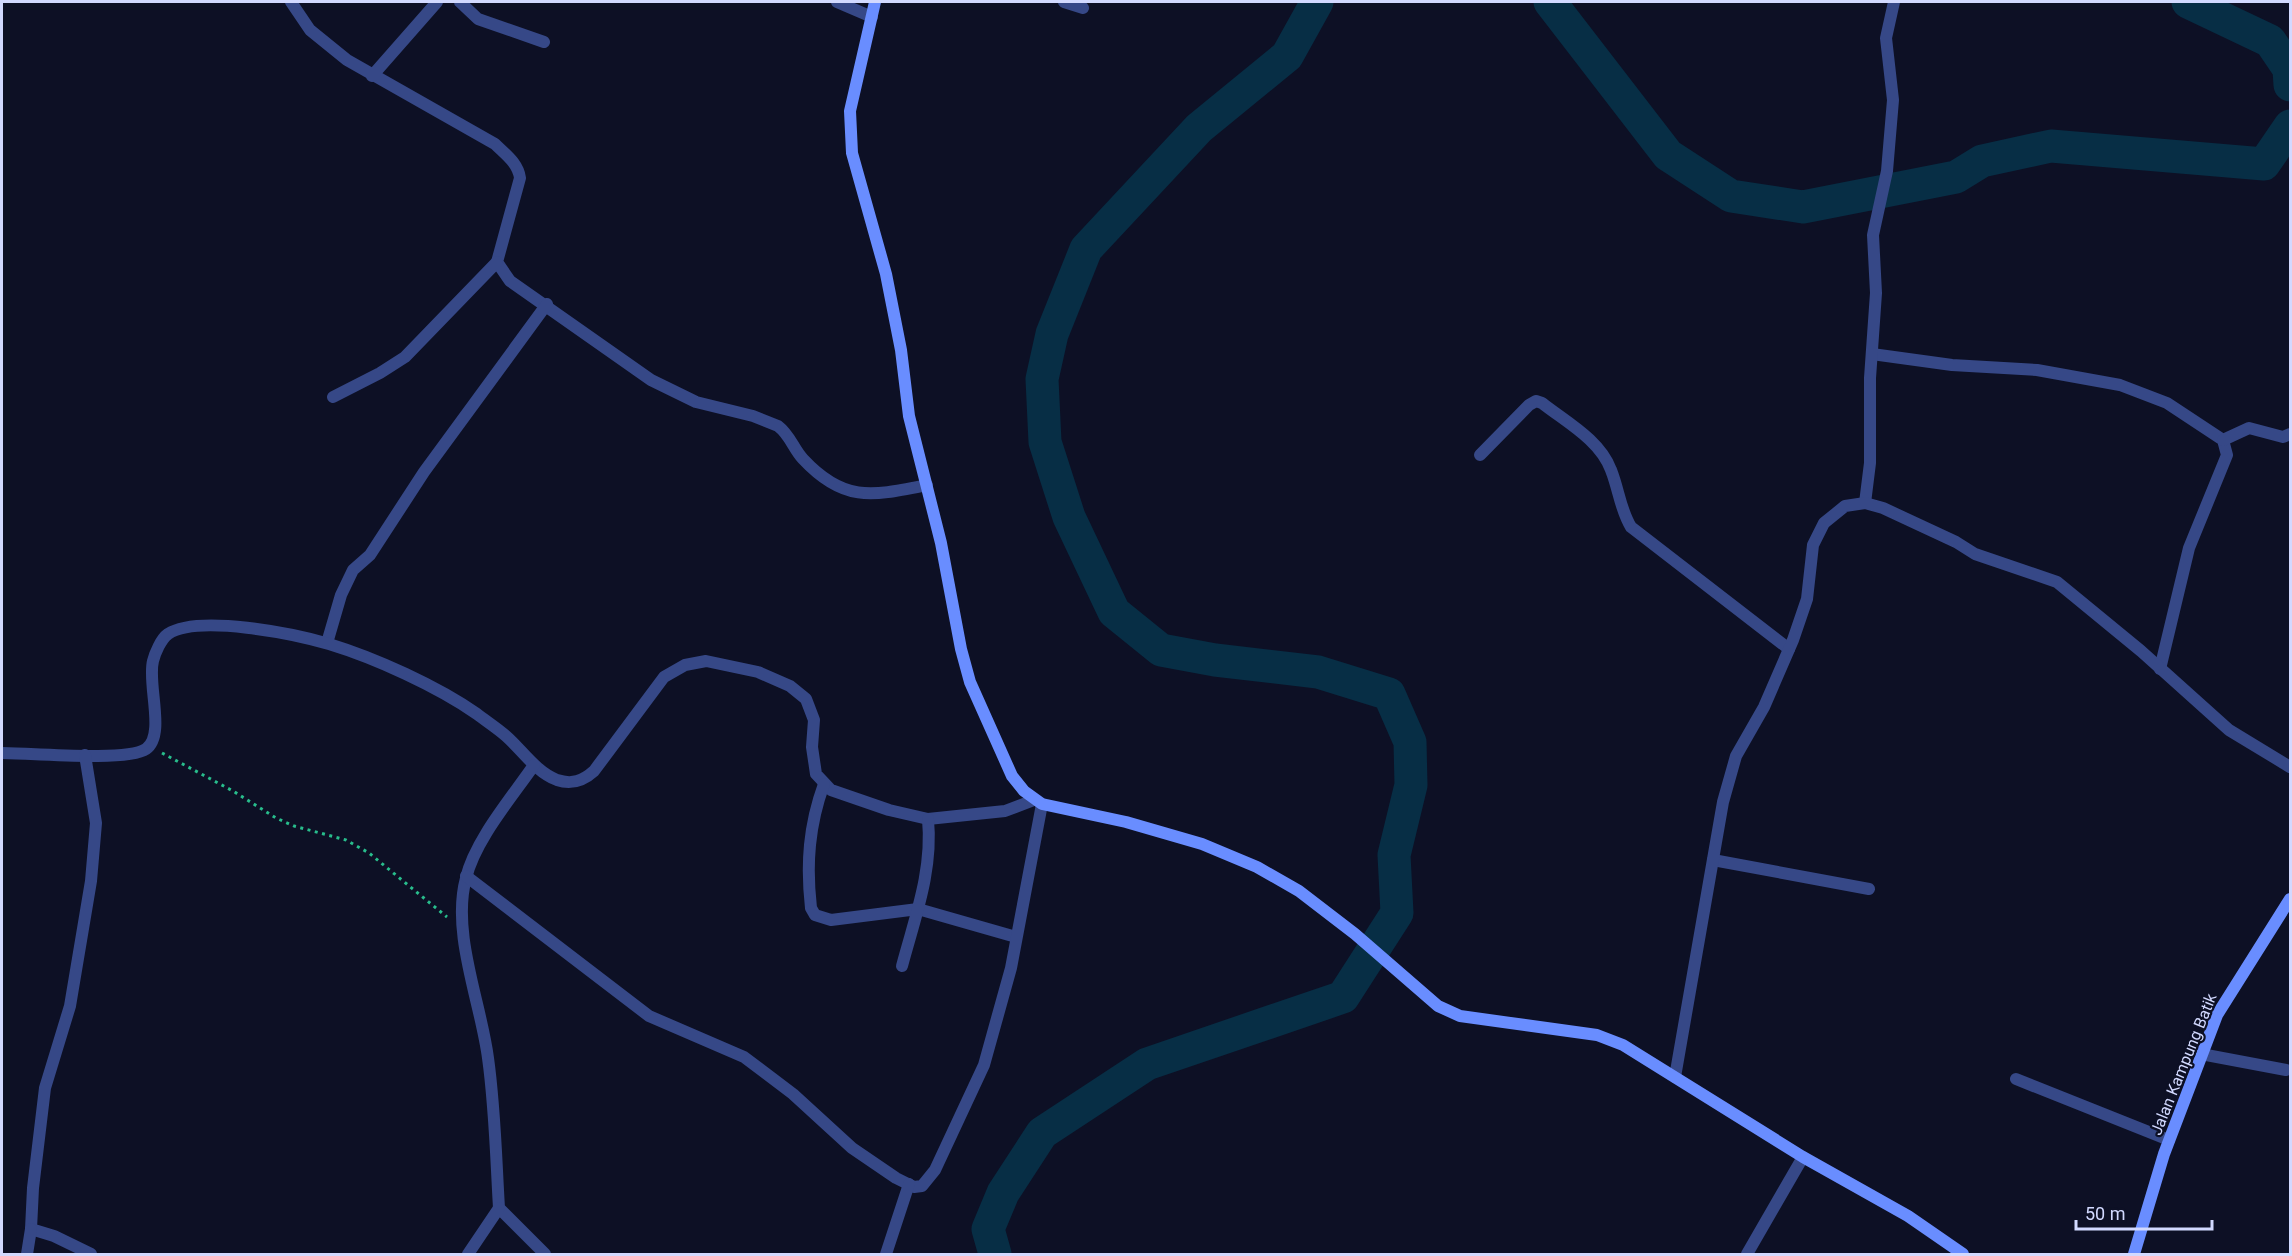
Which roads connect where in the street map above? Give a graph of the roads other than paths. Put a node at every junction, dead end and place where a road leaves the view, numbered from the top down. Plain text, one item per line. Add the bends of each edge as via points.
1 (291, 2) edge
2 (437, 2) edge
3 (460, 2) edge
4 (837, 2) edge
5 (875, 2) edge
6 (1064, 2) edge
7 (1894, 2) edge
8 (1083, 8) dead end
9 (872, 17) junction
10 (544, 42) dead end
11 (372, 76) junction
12 (497, 262) junction
13 (547, 304) junction
14 (1872, 354) junction
15 (333, 396) dead end
16 (2290, 434) edge
17 (2223, 440) junction
18 (1480, 455) dead end
19 (927, 485) junction
20 (1865, 503) junction
21 (327, 643) junction
22 (1789, 649) junction
23 (2160, 669) junction
24 (2, 753) edge
25 (85, 755) junction
26 (534, 765) junction
27 (2290, 768) edge
28 (824, 784) junction
29 (1038, 802) junction
30 (928, 819) junction
31 (1713, 860) junction
32 (466, 876) junction
33 (1869, 889) dead end
34 (2290, 899) edge
35 (918, 909) junction
36 (1016, 938) junction
37 (902, 966) dead end
38 (2201, 1054) junction
39 (2286, 1070) dead end
40 (1675, 1077) junction
41 (2016, 1079) dead end
42 (2169, 1140) junction
43 (1803, 1158) junction
44 (909, 1184) junction
45 (499, 1208) junction
46 (31, 1229) junction
47 (27, 1254) edge
48 (91, 1254) edge
49 (468, 1254) edge
50 (545, 1254) edge
51 (886, 1254) edge
52 (1747, 1254) edge
53 (1963, 1254) edge
54 (2134, 1254) edge

1 - 11 street via 310,30
2 - 11 street
3 - 10 street via 478,19
4 - 9 street
5 - 9 street
6 - 8 street
7 - 14 street via 1886,38 1893,100 1887,171 1874,235
9 - 19 street via 850,111 852,153 886,274 909,417
11 - 12 street via 495,144 513,160 520,178
12 - 13 street via 510,280
12 - 15 street via 405,357
13 - 19 street via 675,394 778,426 799,454 830,483 874,495
13 - 21 street via 424,472 370,555 349,577
14 - 17 street via 1952,365 2037,370 2120,385 2168,403
14 - 20 street via 1870,463
16 - 17 street via 2283,437 2249,428
17 - 23 street via 2227,455 2188,548
18 - 22 street via 1529,405 1542,403 1592,442 1611,468 1623,515 1631,527
19 - 29 street via 970,682 1012,776
20 - 22 street via 1845,506 1824,524 1813,545 1807,598
20 - 23 street via 1900,515 1975,554 2057,582
21 - 25 street via 226,626 196,626 166,635 151,670 154,739 149,746 131,754
21 - 26 street via 394,670 475,712
22 - 31 street via 1764,707 1736,756
23 - 27 street via 2229,730
24 - 25 street
25 - 46 street via 96,823 91,881 70,1006 45,1088
26 - 28 street via 554,779 568,783 587,778 664,677 685,665 706,661 758,672 790,686 806,699 814,720 816,774
26 - 32 street via 478,850
28 - 30 street via 888,810
28 - 35 street via 811,824 808,856 810,908 815,915 847,920
29 - 30 street
29 - 36 street
29 - 40 street via 1202,844 1257,867 1299,891 1448,1012 1597,1035 1623,1045
30 - 35 street via 927,868
31 - 33 street
31 - 40 street
32 - 44 street via 649,1016 744,1057 793,1094 852,1148
32 - 45 street via 462,917 488,1056
34 - 38 street, Jalan Kampung Batik via 2232,987
35 - 36 street
35 - 37 street
36 - 44 street via 997,1021 976,1086 935,1170 922,1186
38 - 39 street
38 - 42 street, Jalan Kampung Batik
40 - 43 street
41 - 42 street
42 - 54 street, Jalan Kampung Batik
43 - 52 street
43 - 53 street via 1908,1216
44 - 51 street
45 - 49 street
45 - 50 street
46 - 47 street
46 - 48 street

